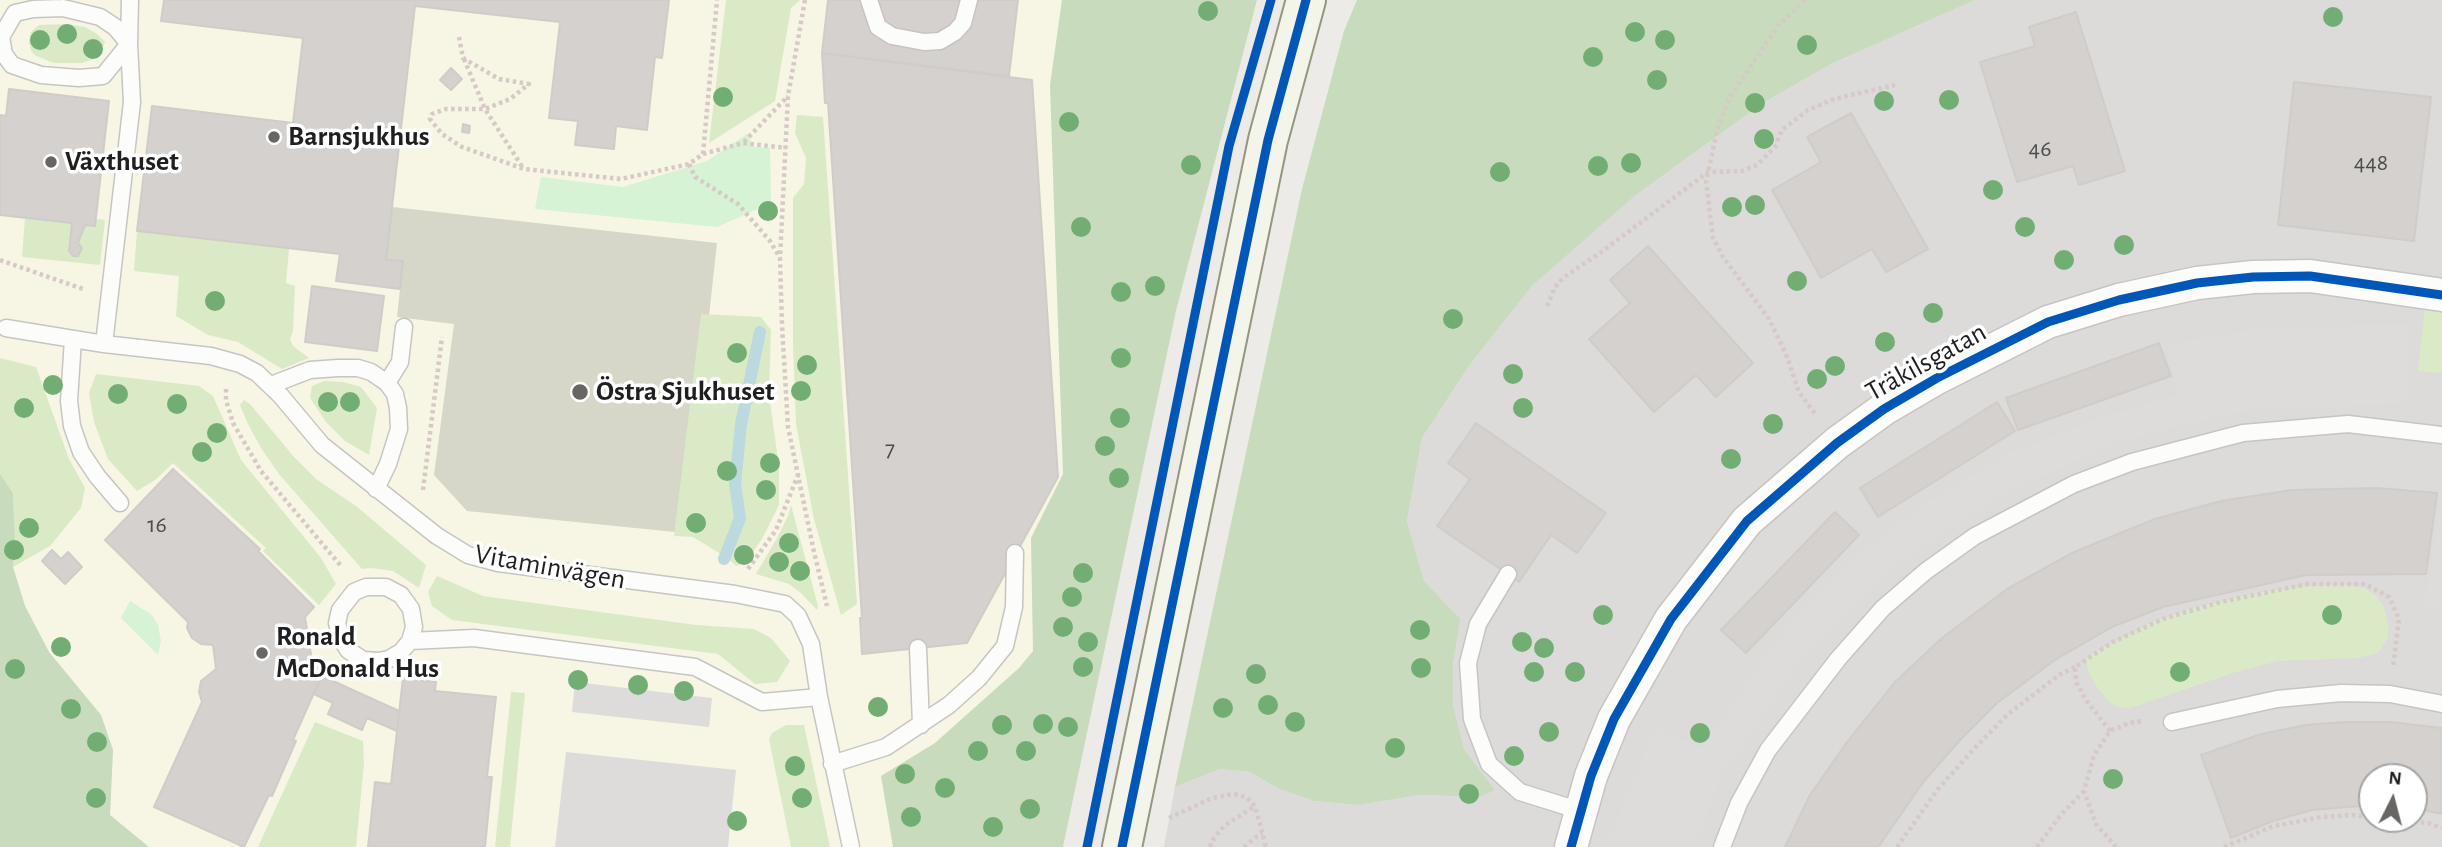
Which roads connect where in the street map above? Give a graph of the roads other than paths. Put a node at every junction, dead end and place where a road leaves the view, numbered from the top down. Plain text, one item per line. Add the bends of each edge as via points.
1 (130, 0) edge
2 (869, 0) edge
3 (969, 0) edge
4 (1306, 0) edge
5 (129, 44) junction
6 (2442, 295) edge
7 (404, 327) dead end
8 (6, 328) dead end
9 (73, 339) junction
10 (104, 344) junction
11 (387, 383) junction
12 (271, 385) junction
13 (2442, 435) edge
14 (376, 489) junction
15 (120, 503) dead end
16 (1016, 552) dead end
17 (1508, 574) dead end
18 (410, 641) junction
19 (918, 648) dead end
20 (818, 697) junction
21 (2442, 704) edge
22 (2172, 722) road end
23 (921, 725) junction
24 (832, 764) junction
25 (1581, 811) junction
26 (851, 847) edge
27 (1122, 847) edge
28 (1571, 847) edge
29 (1722, 847) edge

1 - 5 lane
2 - 3 lane via 878,27 892,36 924,42 940,41 955,32 963,23
4 - 27 street via 1268,140
5 - 5 lane via 100,17 63,8 15,13 1,37 12,65 28,72 79,79 103,76
5 - 10 lane via 132,102
6 - 25 street, Träkilsgatan via 2310,276 2197,283 2048,322 1884,409 1837,443 1747,522 1671,619 1614,719
7 - 11 lane via 400,362
8 - 9 lane, Vitaminvägen
9 - 10 lane, Vitaminvägen
9 - 15 lane via 72,426 81,452
10 - 12 lane, Vitaminvägen via 211,356 240,364
11 - 12 lane via 372,372 338,368 310,370
11 - 14 lane via 395,394 398,429
12 - 14 lane, Vitaminvägen via 322,445
13 - 29 lane via 2348,424 2243,433 2132,462 2074,484 1975,536 1883,608 1838,659 1768,750
14 - 20 lane, Vitaminvägen via 468,555 785,604 798,616 811,644
16 - 23 lane via 1014,607 1005,646 979,678
17 - 25 lane via 1478,624 1468,663 1472,719 1489,764 1520,792
18 - 18 lane via 389,659 363,660 341,639 340,610 354,592 386,587 401,595 411,609 414,626
18 - 20 lane via 474,638 695,667 762,702
19 - 23 lane
20 - 24 lane, Vitaminvägen
21 - 22 lane via 2390,694 2341,693 2277,699
23 - 24 lane via 886,747
24 - 26 lane, Vitaminvägen
25 - 28 street, Träkilsgatan

